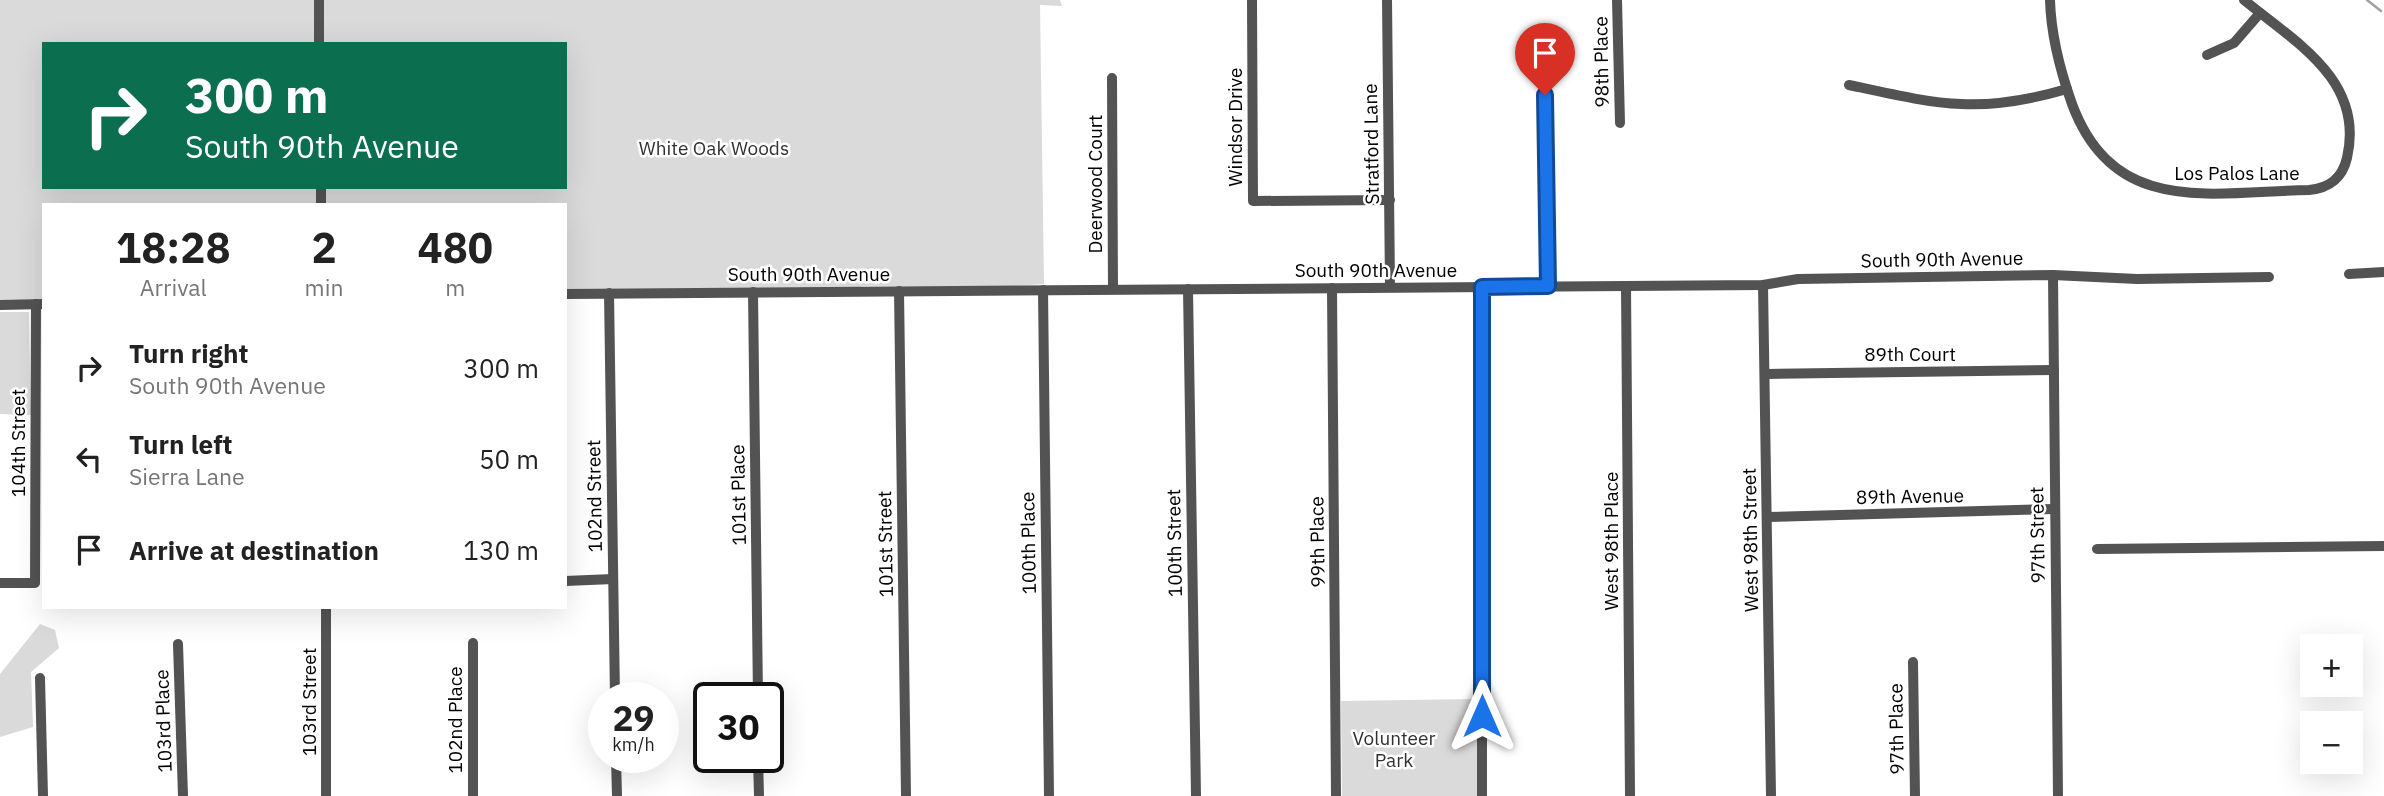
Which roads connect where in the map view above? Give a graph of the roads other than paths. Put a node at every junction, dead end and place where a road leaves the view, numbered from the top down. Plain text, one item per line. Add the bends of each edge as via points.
1 (319, 0) edge
2 (1252, 0) edge
3 (1387, 0) edge
4 (1618, 0) edge
5 (2050, 0) edge
6 (2244, 0) edge
7 (2260, 13) junction
8 (319, 42) edge
9 (2207, 55) dead end
10 (1545, 68) dead end
11 (1112, 78) dead end
12 (1849, 85) dead end
13 (2067, 89) junction
14 (1620, 123) dead end
15 (1390, 200) junction
16 (2384, 272) edge
17 (2349, 274) dead end
18 (2053, 275) junction
19 (2269, 277) dead end
20 (1763, 285) junction
21 (1548, 286) junction
22 (1626, 286) junction
23 (1390, 287) junction
24 (1482, 287) junction
25 (1332, 288) junction
26 (1113, 289) junction
27 (1188, 289) junction
28 (1043, 290) junction
29 (899, 291) junction
30 (753, 292) junction
31 (609, 293) junction
32 (567, 294) edge
33 (40, 304) edge
34 (0, 305) edge
35 (2054, 370) junction
36 (1766, 374) junction
37 (2054, 509) junction
38 (1767, 517) junction
39 (2384, 546) edge
40 (2097, 549) dead end
41 (613, 579) junction
42 (567, 581) edge
43 (0, 583) edge
44 (326, 609) edge
45 (473, 643) dead end
46 (178, 645) dead end
47 (1913, 662) dead end
48 (40, 678) dead end
49 (615, 682) edge
50 (758, 682) edge
51 (616, 773) edge
52 (758, 773) edge
53 (43, 796) edge
54 (183, 796) edge
55 (326, 796) edge
56 (473, 796) edge
57 (617, 796) edge
58 (759, 796) edge
59 (906, 796) edge
60 (1049, 796) edge
61 (1196, 796) edge
62 (1336, 796) edge
63 (1482, 796) edge
64 (1630, 796) edge
65 (1771, 796) edge
66 (1915, 796) edge
67 (2058, 796) edge

1 - 8 street
2 - 15 street, Windsor Drive via 1253,201
3 - 15 street, Stratford Lane
4 - 14 street, 98th Place
5 - 13 street, Los Palos Lane via 2053,36
6 - 7 street
7 - 9 street via 2234,43
7 - 13 street, Los Palos Lane via 2316,57 2337,85 2349,138 2345,168 2328,186 2188,192 2147,186 2094,149
10 - 21 street
11 - 26 street, Deerwood Court
12 - 13 street via 1935,104 1979,106 2017,103
15 - 23 street, Stratford Lane
16 - 17 street
18 - 19 street, South 90th Avenue
18 - 20 street, South 90th Avenue via 1798,279
18 - 35 street, 97th Street
20 - 22 street, South 90th Avenue
20 - 36 street, West 98th Street
21 - 22 street, South 90th Avenue
21 - 24 street, South 90th Avenue
22 - 64 street, West 98th Place
23 - 24 street, South 90th Avenue
23 - 25 street, South 90th Avenue
24 - 63 street
25 - 27 street, South 90th Avenue
25 - 62 street, 99th Place
26 - 27 street, South 90th Avenue
26 - 28 street, South 90th Avenue
27 - 61 street, 100th Street
28 - 29 street, South 90th Avenue
28 - 60 street, 100th Place
29 - 30 street, South 90th Avenue
29 - 59 street, 101st Street
30 - 31 street, South 90th Avenue
30 - 50 street, 101st Place
31 - 32 street, South 90th Avenue
31 - 41 street, 102nd Street
33 - 34 street
33 - 43 street, 104th Street via 35,583
35 - 36 street, 89th Court
35 - 37 street, 97th Street
36 - 38 street, West 98th Street
37 - 38 street, 89th Avenue
37 - 67 street, 97th Street
38 - 65 street, West 98th Street
39 - 40 street
41 - 42 street
41 - 49 street, 102nd Street
44 - 55 street, 103rd Street
45 - 56 street, 102nd Place
46 - 54 street, 103rd Place
47 - 66 street, 97th Place
48 - 53 street
51 - 57 street
52 - 58 street

